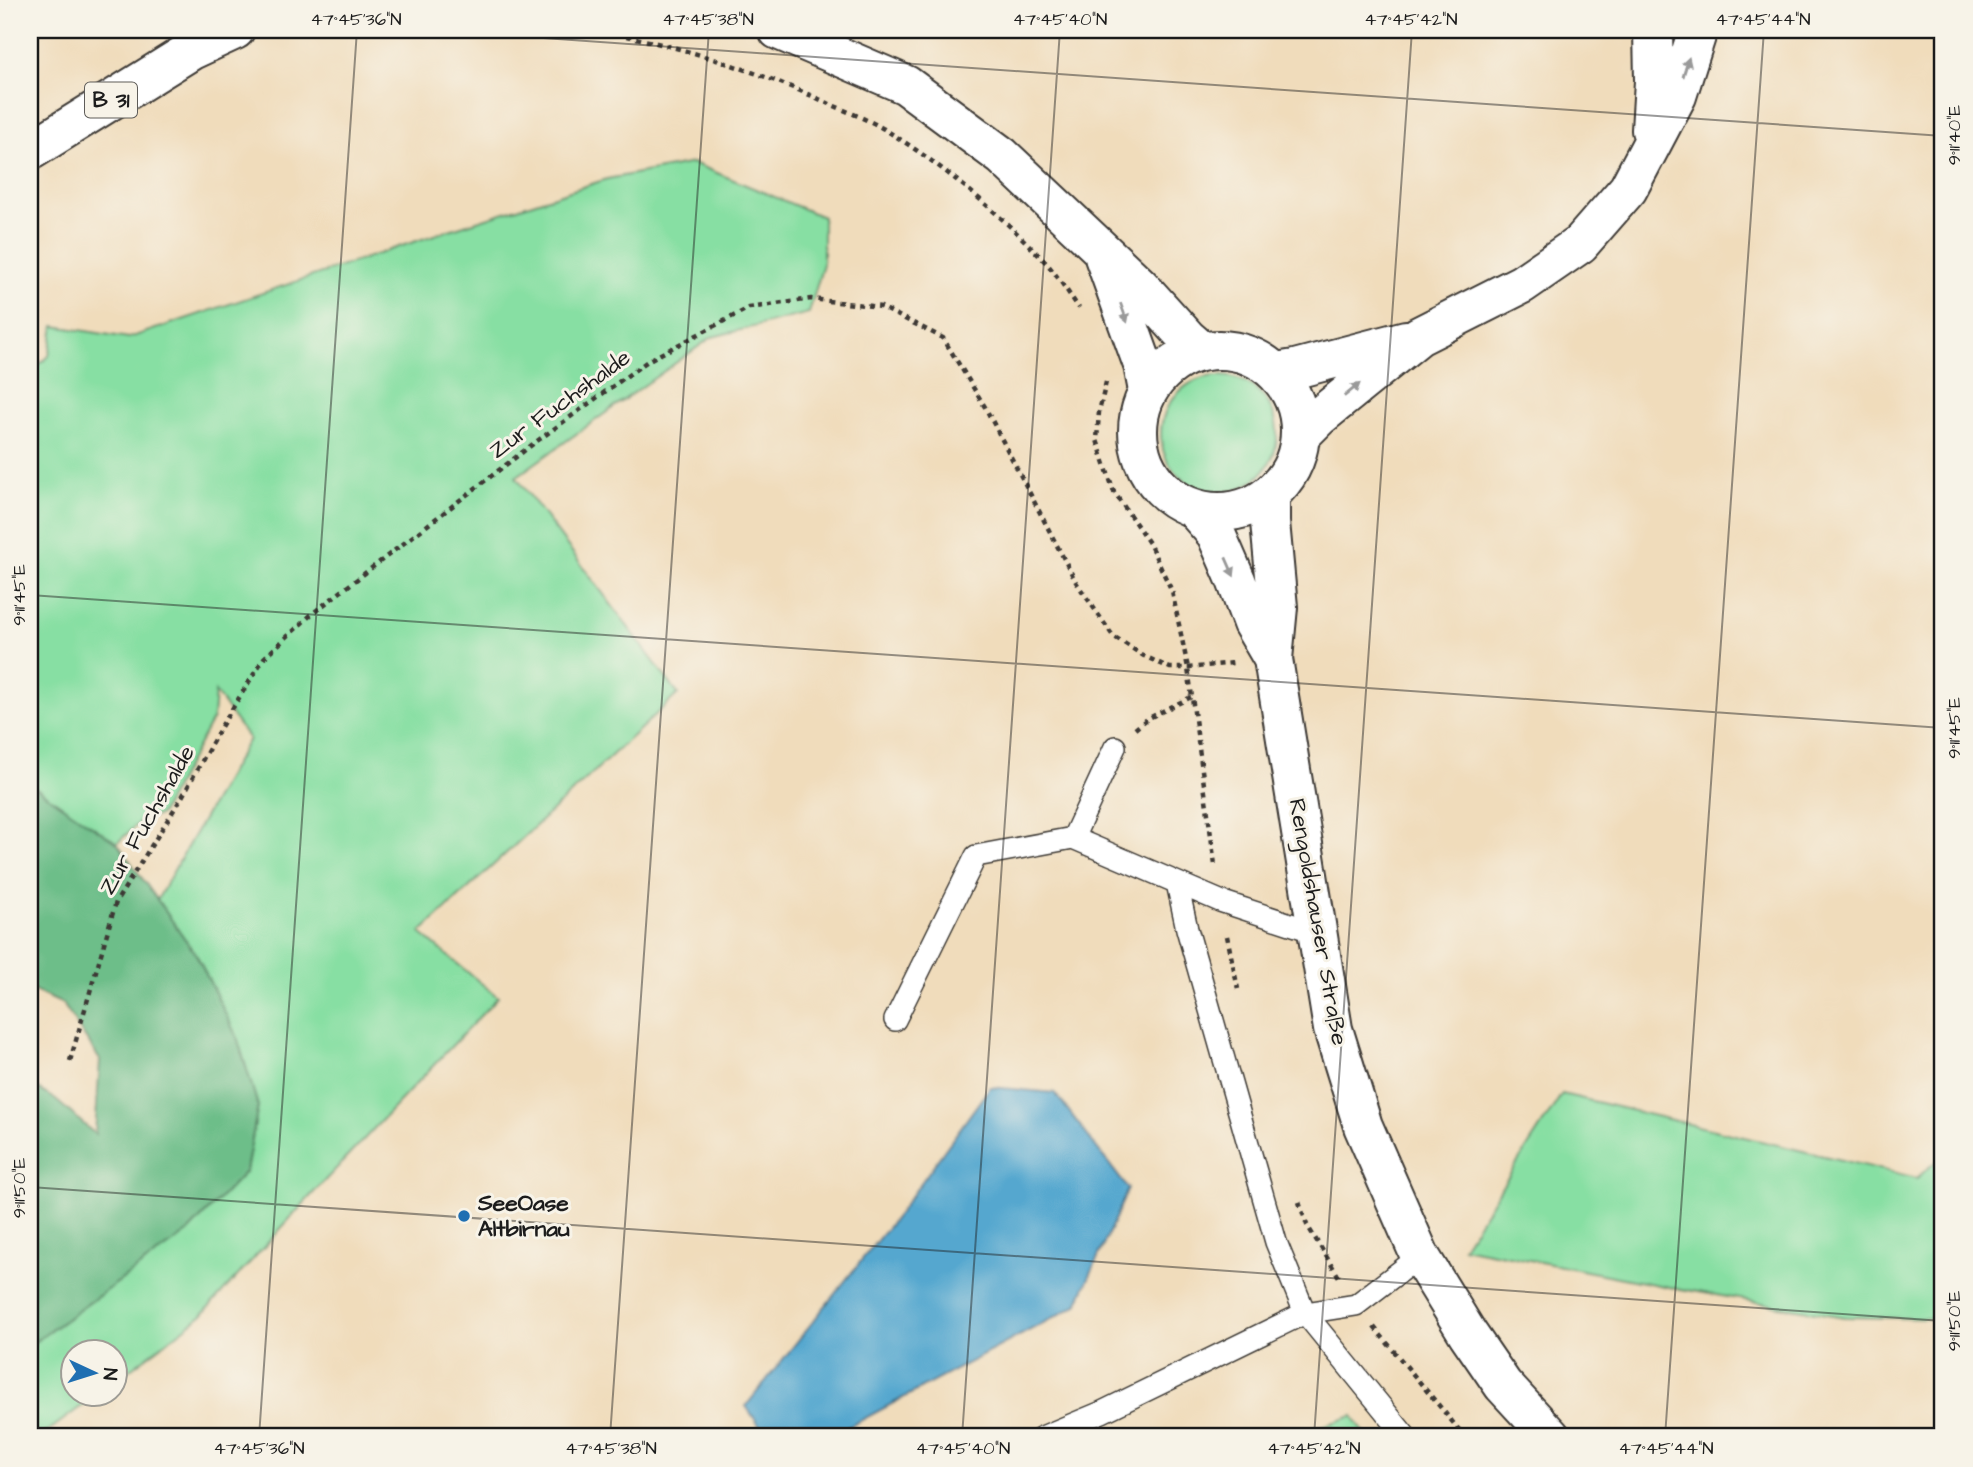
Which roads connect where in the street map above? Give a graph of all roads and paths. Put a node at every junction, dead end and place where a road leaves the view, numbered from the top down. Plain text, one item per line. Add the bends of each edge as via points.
1 (235, 30) edge
2 (597, 30) edge
3 (778, 30) edge
4 (1653, 30) edge
5 (1698, 30) edge
6 (1650, 146) junction
7 (30, 151) edge
8 (1101, 248) junction
9 (1083, 314) dead end
10 (1419, 337) junction
11 (1202, 351) junction
12 (1276, 372) junction
13 (1107, 378) dead end
14 (1148, 391) junction
15 (1301, 435) junction
16 (1270, 496) junction
17 (1195, 509) junction
18 (1273, 659) junction
19 (1188, 668) junction
20 (1191, 697) junction
21 (1115, 747) joint
22 (1073, 838) junction
23 (1177, 883) junction
24 (1220, 901) junction
25 (1318, 933) junction
26 (1240, 996) dead end
27 (895, 1020) dead end
28 (70, 1061) dead end
29 (1298, 1201) dead end
30 (1420, 1256) junction
31 (1341, 1281) dead end
32 (1305, 1313) junction
33 (1373, 1326) dead end
34 (1042, 1437) edge
35 (1406, 1437) edge
36 (1465, 1437) edge
37 (1551, 1437) edge

1 - 7 street, B 31 via 192,50
2 - 9 path via 714,58 790,86 881,128 940,167 994,213 1049,267
3 - 8 street via 906,85 1002,156
4 - 6 street
6 -> 5 street via 1677,96
6 - 10 street via 1628,188 1580,244 1522,284
8 - 11 street
8 -> 14 street
10 - 12 street
15 -> 10 street
11 - 12 street, Rengoldshauser Straße via 1242,352
11 - 14 street, Rengoldshauser Straße via 1171,365
12 - 15 street, Rengoldshauser Straße via 1295,401
13 - 19 path via 1097,440 1114,492 1149,543 1172,591
14 - 17 street, Rengoldshauser Straße via 1137,430 1147,471 1175,501
15 - 16 street, Rengoldshauser Straße via 1292,469
16 - 17 street, Rengoldshauser Straße via 1247,508 1221,513
16 - 18 street, Rengoldshauser Straße via 1278,607
17 -> 18 street, Rengoldshauser Straße via 1216,534 1252,623
18 - 25 street, Rengoldshauser Straße
19 - 20 path
19 - 28 path, Zur Fuchshalde via 1170,668 1114,636 1076,582 985,407 943,338 881,307 811,299 749,308 649,360 533,443 313,613 264,658 116,902
20 - 21 path via 1147,719
20 - 24 path
21 - 22 lane
22 - 23 lane
22 - 27 lane via 976,856
23 - 24 lane
23 - 32 lane via 1276,1242
24 - 25 lane
24 - 26 path
25 - 30 street, Rengoldshauser Straße via 1334,1029 1363,1126
29 - 31 path
30 - 32 lane via 1356,1305
30 - 37 street, Rengoldshauser Straße via 1503,1385
32 - 34 lane
32 - 35 lane
33 - 36 path

